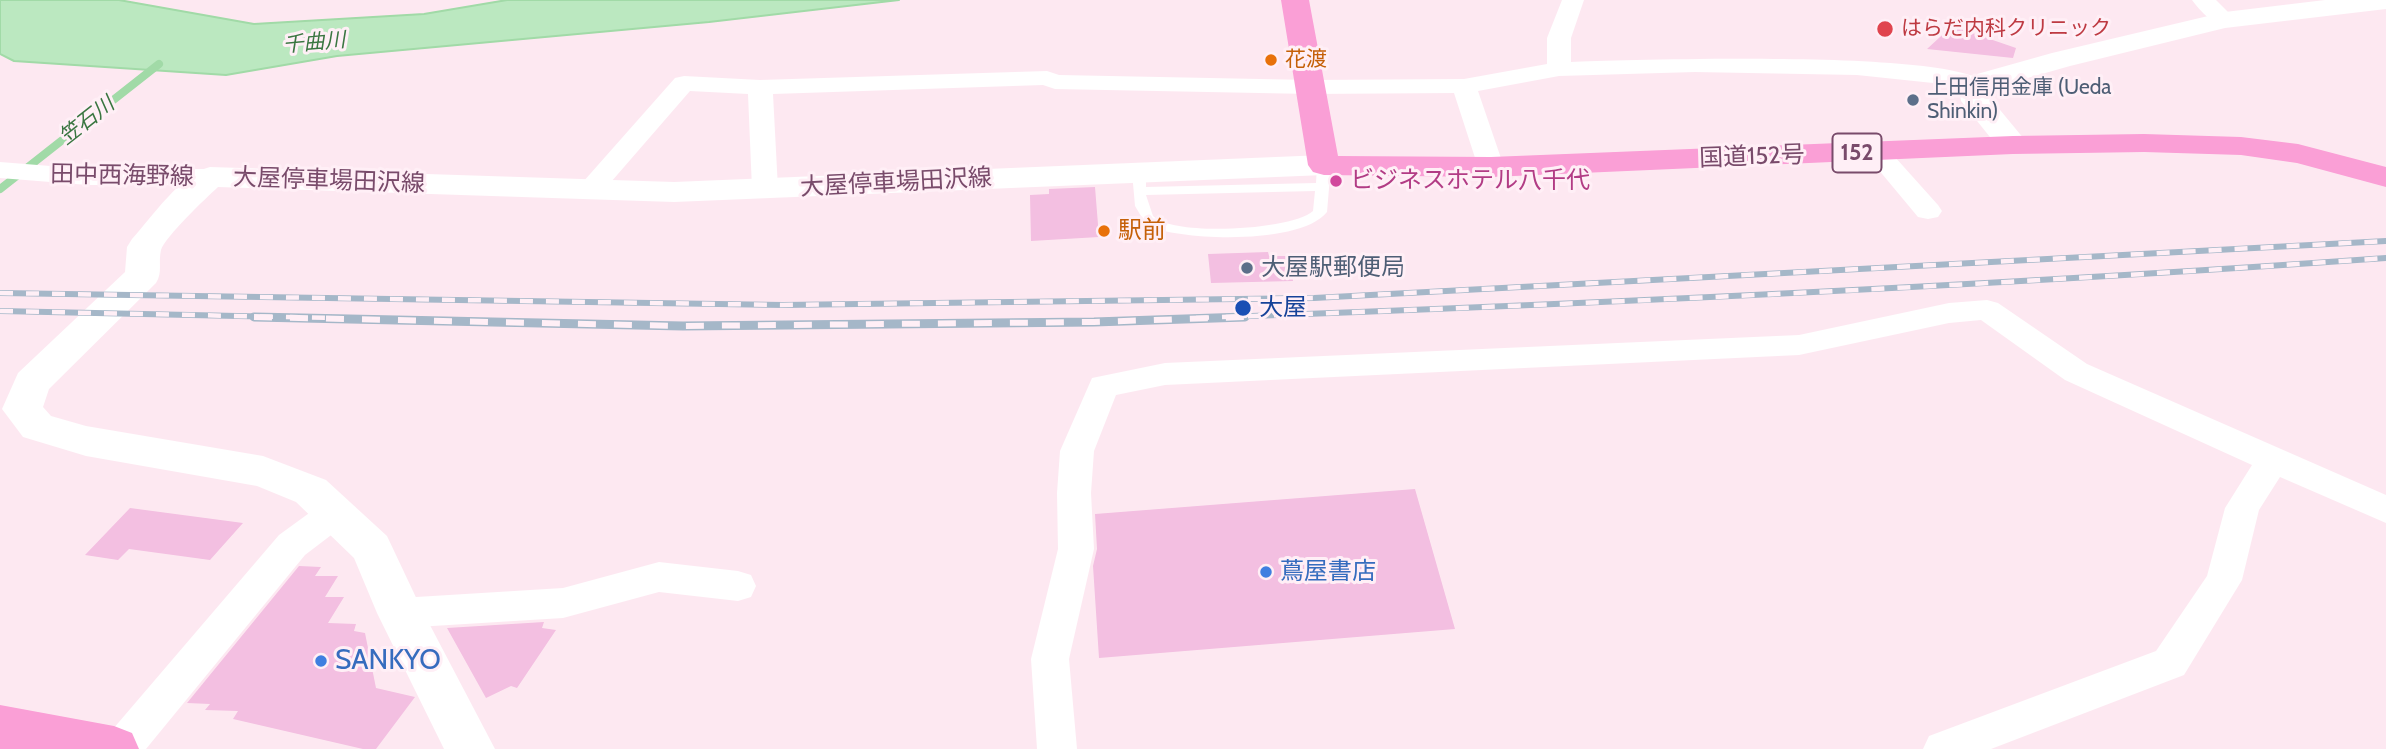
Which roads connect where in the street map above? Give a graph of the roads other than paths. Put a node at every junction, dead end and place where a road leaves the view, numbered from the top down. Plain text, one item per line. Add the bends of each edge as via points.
1 (1295, 0) edge
2 (1573, 0) edge
3 (2203, 0) edge
4 (2386, 1) edge
5 (2225, 20) junction
6 (1559, 69) junction
7 (1973, 84) junction
8 (1464, 86) junction
9 (760, 87) junction
10 (1310, 87) junction
11 (2013, 145) junction
12 (1877, 152) junction
13 (1490, 167) junction
14 (16, 172) edge
15 (1323, 176) junction
16 (210, 177) junction
17 (2386, 177) edge
18 (1139, 182) junction
19 (765, 189) junction
20 (588, 191) junction
21 (1928, 211) dead end
22 (2274, 459) junction
23 (2386, 510) edge
24 (335, 513) junction
25 (738, 586) dead end
26 (400, 613) junction
27 (0, 727) edge
28 (114, 749) edge
29 (121, 749) edge
30 (470, 749) edge
31 (1057, 749) edge
32 (1943, 749) edge

1 - 10 highway
2 - 6 street via 1559,38
3 - 5 street
4 - 5 main road
5 - 7 main road
6 - 7 street via 1695,65 1857,68 1956,78
6 - 8 street
7 - 11 main road via 1976,101
8 - 10 street
8 - 13 street
9 - 10 street via 1047,78 1055,82
9 - 19 street
9 - 20 street via 684,83
10 - 15 highway
11 - 12 highway, 国道152号 / 152
11 - 17 highway, 国道152号 / 152 via 2241,146 2298,154
12 - 13 highway, 国道152号 / 152
12 - 21 street
13 - 15 highway, 国道152号 / 152
14 - 16 street, 田中西海野線
15 - 18 main road, 大屋停車場田沢線
15 - 18 lane via 1320,212 1308,222 1279,229 1163,229 1144,213
16 - 20 main road, 大屋停車場田沢線
16 - 24 main road, 大屋停車場田沢線 via 144,247 143,275 32,383 22,409 37,427 86,441 262,472 311,491
18 - 19 main road, 大屋停車場田沢線
19 - 20 main road, 大屋停車場田沢線
22 - 23 street
22 - 31 street via 2076,372 1987,310 1950,313 1799,345 1166,374 1103,386 1077,451 1076,548 1050,659
22 - 32 street via 2242,508 2224,579 2170,663
24 - 26 main road, 大屋停車場田沢線 via 372,548
24 - 29 street via 292,545
25 - 26 street via 659,577 563,603
26 - 30 main road, 大屋停車場田沢線
27 - 28 highway

